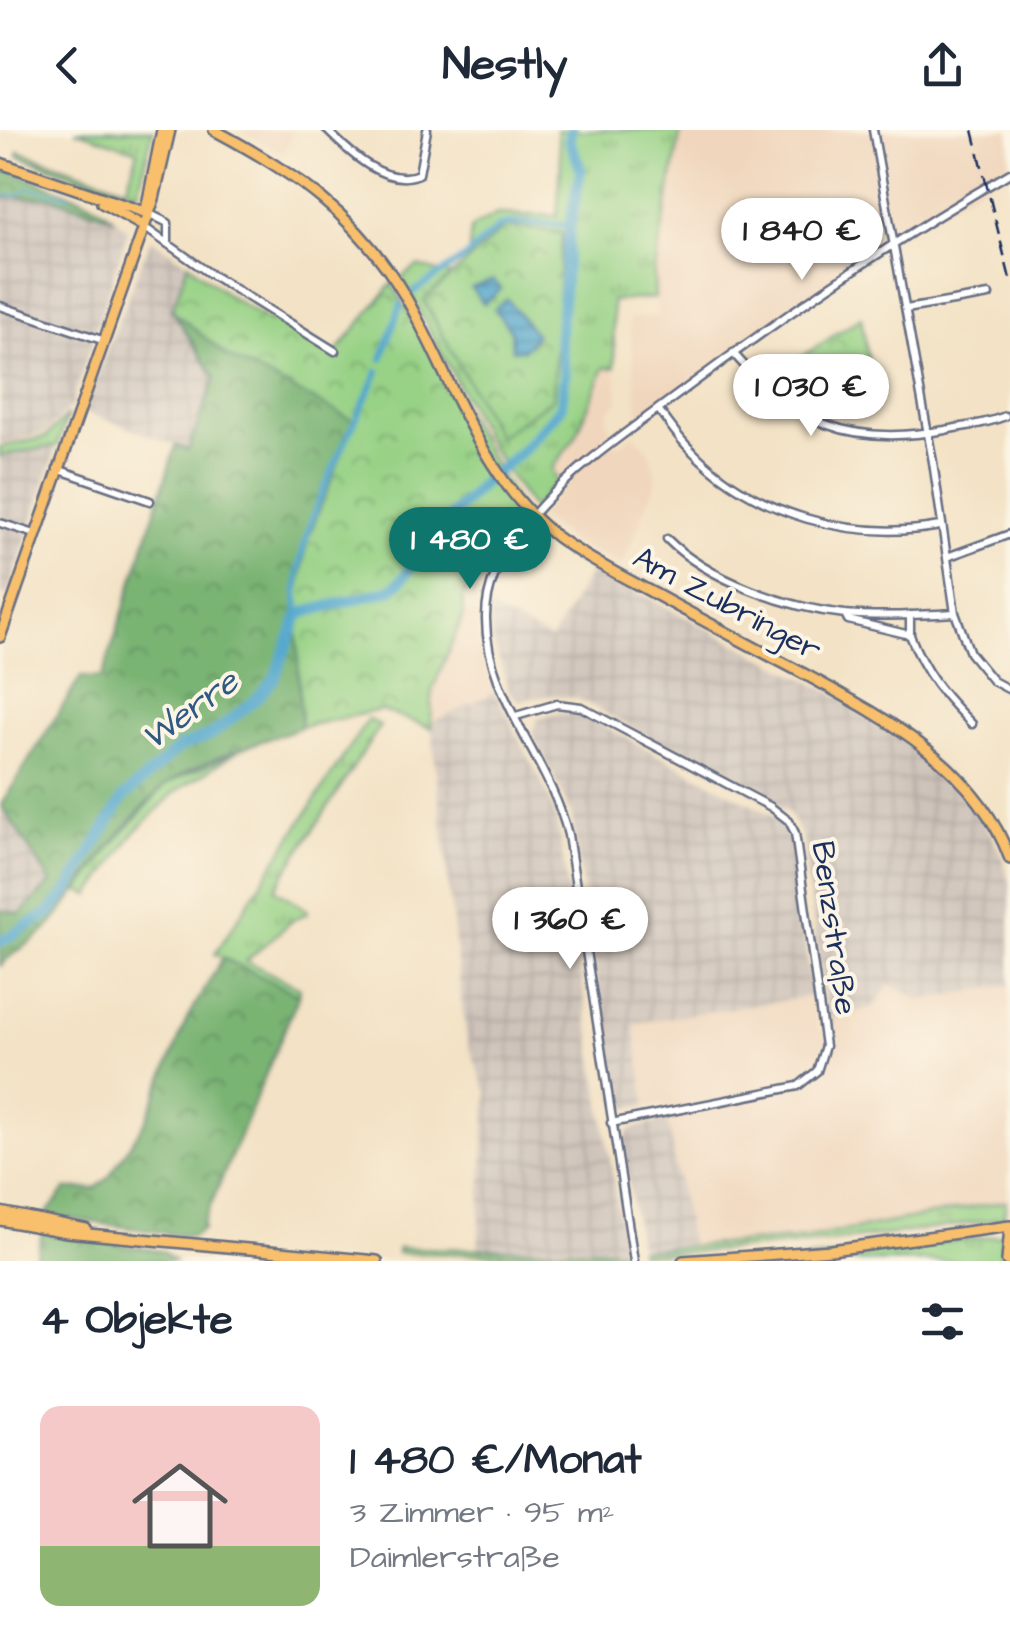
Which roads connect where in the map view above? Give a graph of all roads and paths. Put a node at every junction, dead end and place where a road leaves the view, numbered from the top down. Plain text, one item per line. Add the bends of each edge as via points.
1 (162, 130) edge
2 (170, 130) edge
3 (214, 130) edge
4 (328, 130) edge
5 (427, 130) edge
6 (873, 130) edge
7 (0, 164) edge
8 (1010, 173) edge
9 (92, 196) junction
10 (147, 213) junction
11 (143, 226) junction
12 (892, 243) junction
13 (168, 244) junction
14 (990, 295) dead end
15 (0, 306) edge
16 (906, 309) junction
17 (102, 340) junction
18 (335, 351) dead end
19 (733, 353) junction
20 (658, 409) junction
21 (1006, 416) dead end
22 (928, 433) junction
23 (57, 469) junction
24 (150, 501) dead end
25 (532, 515) junction
26 (0, 522) edge
27 (941, 526) junction
28 (35, 534) junction
29 (1010, 534) edge
30 (667, 539) dead end
31 (947, 557) junction
32 (956, 613) junction
33 (845, 614) junction
34 (910, 615) junction
35 (910, 636) junction
36 (0, 637) edge
37 (1010, 690) edge
38 (516, 716) junction
39 (972, 724) dead end
40 (1007, 840) edge
41 (1010, 859) edge
42 (611, 1123) junction
43 (0, 1216) edge
44 (1010, 1227) edge
45 (361, 1260) edge
46 (377, 1261) edge
47 (634, 1261) edge
48 (683, 1261) edge
49 (1008, 1261) edge

1 - 10 main road
2 - 10 main road
3 - 25 main road, Am Zubringer via 316,191 368,243 406,297 488,455
4 - 5 street via 358,158 406,179 419,174
6 - 12 street
7 - 9 main road
8 - 12 street
9 - 10 main road
9 - 11 main road
10 - 11 main road
10 - 13 street via 168,223
11 - 13 street
11 - 17 main road
12 - 16 street
12 - 19 street
13 - 18 street
14 - 16 street
15 - 17 street
16 - 22 street
17 - 23 main road
19 - 20 street
19 - 22 street via 788,407 815,421 852,433
20 - 25 street
20 - 27 street via 713,470 778,509 860,529
21 - 22 street
22 - 27 street
23 - 24 street
23 - 28 main road
25 - 38 street via 496,573 487,602 489,653
25 - 40 main road, Am Zubringer via 585,556 903,729 956,775
26 - 28 street
27 - 31 street
28 - 36 main road
29 - 31 street
30 - 33 street via 744,588
31 - 32 street
32 - 34 street
32 - 37 street via 970,654
33 - 34 street
33 - 35 street
34 - 35 street
35 - 39 street via 941,693
38 - 42 street via 568,835
38 - 42 street, Benzstraße via 557,704 581,707 771,807 795,833 825,1046 817,1071 798,1086
40 - 41 main road, Am Zubringer
42 - 47 street
43 - 45 main road via 254,1252
44 - 48 main road
44 - 49 main road
45 - 46 main road

